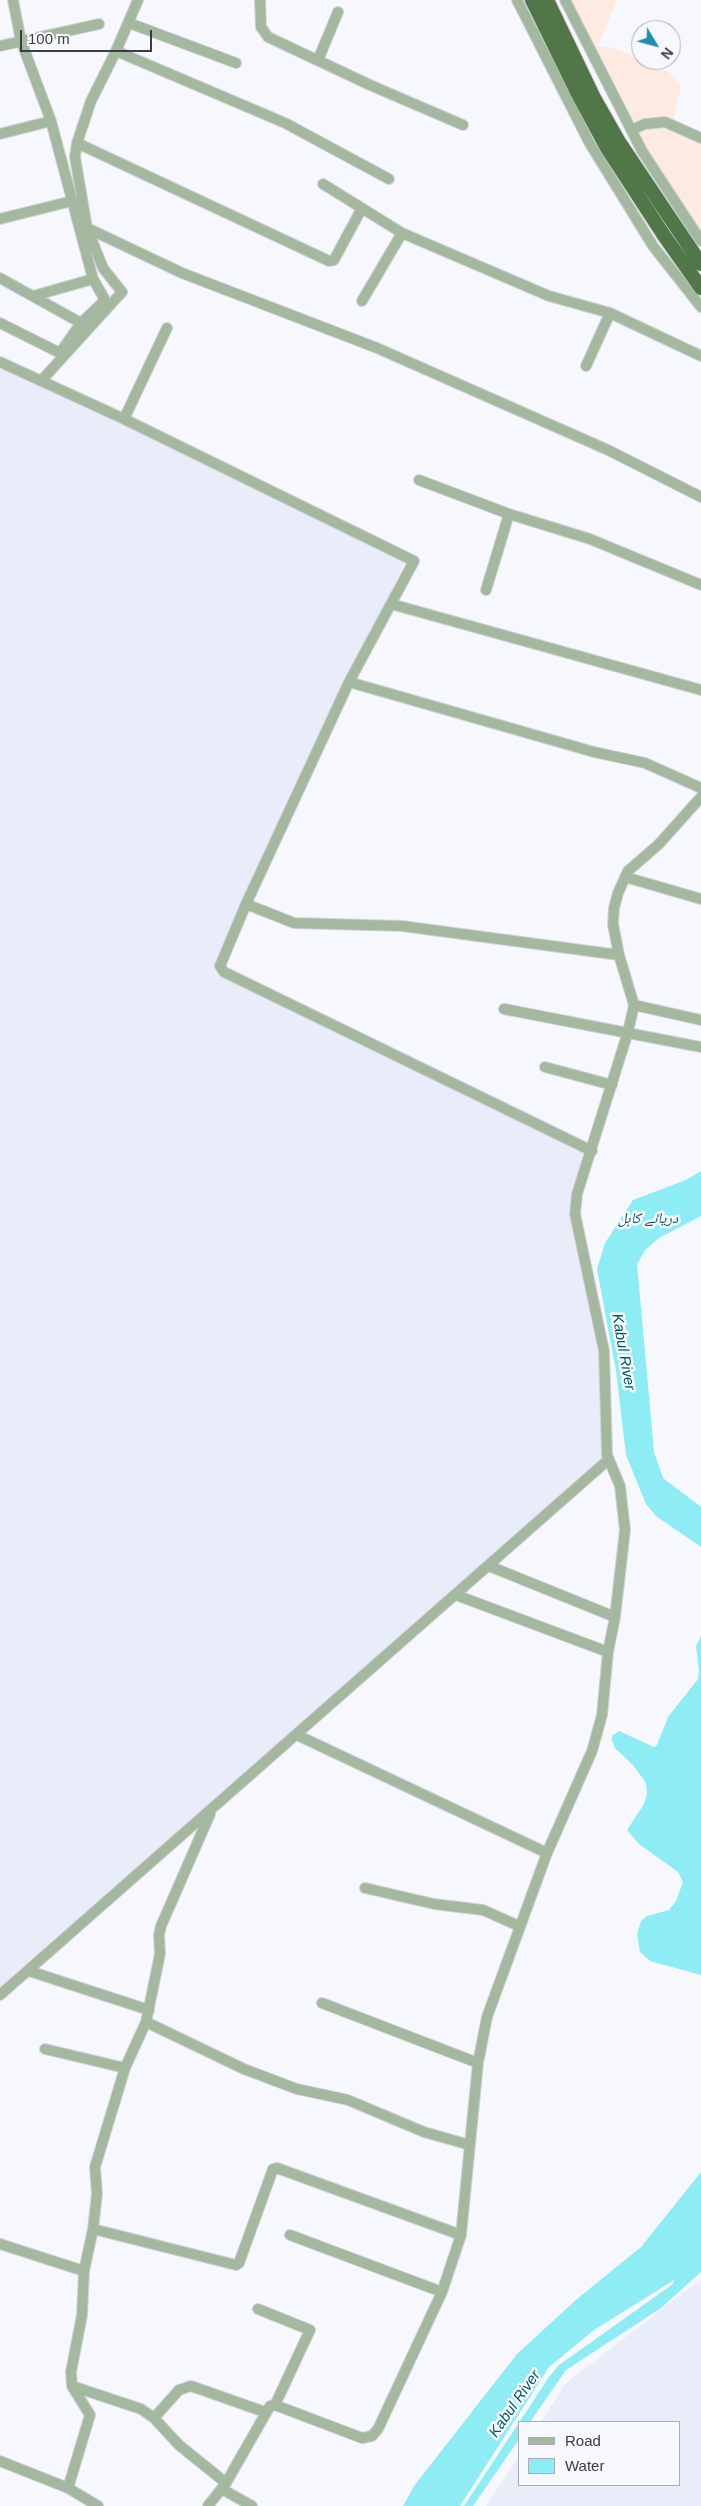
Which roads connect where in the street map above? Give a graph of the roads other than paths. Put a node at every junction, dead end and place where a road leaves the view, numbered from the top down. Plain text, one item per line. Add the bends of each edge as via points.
1 (12, 0) edge
2 (138, 0) edge
3 (260, 0) edge
4 (518, 0) edge
5 (532, 0) edge
6 (547, 0) edge
7 (565, 0) edge
8 (338, 12) dead end
9 (99, 24) dead end
10 (129, 24) junction
11 (21, 41) junction
12 (0, 46) edge
13 (116, 51) junction
14 (318, 60) junction
15 (236, 63) dead end
16 (51, 121) junction
17 (463, 125) dead end
18 (631, 130) junction
19 (0, 134) edge
20 (701, 138) edge
21 (77, 143) junction
22 (389, 179) dead end
23 (323, 184) dead end
24 (72, 201) junction
25 (362, 208) junction
26 (0, 219) edge
27 (87, 228) junction
28 (402, 233) junction
29 (701, 241) edge
30 (701, 264) edge
31 (0, 278) edge
32 (93, 279) junction
33 (701, 288) edge
34 (33, 296) junction
35 (362, 301) dead end
36 (701, 306) edge
37 (610, 313) junction
38 (0, 323) edge
39 (81, 323) junction
40 (167, 328) dead end
41 (701, 356) edge
42 (0, 362) edge
43 (586, 366) dead end
44 (41, 381) junction
45 (124, 419) junction
46 (419, 480) dead end
47 (701, 497) edge
48 (509, 514) junction
49 (701, 585) edge
50 (486, 590) dead end
51 (391, 604) junction
52 (349, 682) junction
53 (701, 690) edge
54 (701, 788) edge
55 (701, 797) edge
56 (625, 877) junction
57 (701, 899) edge
58 (246, 904) junction
59 (619, 955) junction
60 (634, 1005) junction
61 (504, 1009) dead end
62 (701, 1020) edge
63 (628, 1032) junction
64 (701, 1047) edge
65 (545, 1067) dead end
66 (612, 1085) junction
67 (592, 1151) junction
68 (608, 1460) junction
69 (489, 1566) junction
70 (456, 1595) junction
71 (615, 1617) junction
72 (608, 1652) junction
73 (297, 1735) junction
74 (211, 1811) junction
75 (547, 1853) junction
76 (364, 1888) dead end
77 (519, 1926) junction
78 (29, 1971) junction
79 (0, 1995) edge
80 (322, 2003) dead end
81 (149, 2010) junction
82 (146, 2022) junction
83 (45, 2049) dead end
84 (478, 2063) junction
85 (125, 2068) junction
86 (470, 2145) junction
87 (93, 2229) junction
88 (290, 2235) dead end
89 (461, 2236) junction
90 (0, 2244) edge
91 (84, 2271) junction
92 (442, 2292) junction
93 (258, 2309) dead end
94 (72, 2386) junction
95 (274, 2405) junction
96 (265, 2412) junction
97 (154, 2418) junction
98 (0, 2461) edge
99 (224, 2486) junction
100 (68, 2488) junction
101 (98, 2506) edge
102 (208, 2506) edge
103 (252, 2506) edge

1 - 11 street
2 - 10 street
3 - 14 street via 263,33
4 - 36 street via 589,142 654,246
5 - 33 highway via 608,148
6 - 30 highway via 618,142
7 - 18 street
8 - 14 street
9 - 11 street
10 - 13 street
10 - 15 street
11 - 12 street
11 - 16 street
13 - 21 street via 91,101
13 - 22 street via 285,123
14 - 17 street
16 - 19 street
16 - 24 street
18 - 20 street via 665,122
18 - 29 street
21 - 25 street via 332,261
21 - 27 street via 75,157
23 - 25 street
24 - 26 street
24 - 32 street
25 - 28 street
27 - 44 street via 103,268 122,292
27 - 47 street via 182,274 377,348 608,450
28 - 35 street
28 - 37 street via 549,296
31 - 34 street
32 - 34 street
32 - 39 street via 104,298
34 - 39 street
37 - 41 street
37 - 43 street
38 - 39 street via 60,353
40 - 45 street
42 - 44 street
44 - 45 street
45 - 51 street via 410,557 414,560 413,565
46 - 48 street
48 - 49 street via 590,539
48 - 50 street
51 - 52 street
51 - 53 street
52 - 54 street via 594,752 645,763
52 - 58 street
55 - 56 street via 685,818 628,870
56 - 57 street
56 - 59 street via 614,916
58 - 59 street via 294,923 402,926
58 - 67 street via 221,970
59 - 60 street
60 - 62 street
60 - 63 street
61 - 63 street
63 - 64 street
63 - 66 street
65 - 66 street
66 - 67 street
67 - 68 street via 577,1194 575,1214 604,1351
68 - 69 street
68 - 71 street via 620,1486 625,1530
69 - 70 street
69 - 71 street
70 - 72 street
70 - 73 street
71 - 72 street
72 - 75 street via 602,1715 592,1750
73 - 74 street
73 - 75 street
74 - 78 street
74 - 81 street via 161,1926 160,1954
75 - 77 street
76 - 77 street via 434,1904 482,1910
77 - 84 street via 486,2017
78 - 79 street
78 - 81 street
80 - 84 street
81 - 82 street
82 - 85 street
82 - 86 street via 244,2069 289,2086 348,2100 424,2132
83 - 85 street
84 - 86 street
85 - 87 street via 95,2167 98,2194
86 - 89 street
87 - 89 street via 236,2265 273,2169 277,2168
87 - 91 street
88 - 92 street
89 - 92 street
90 - 91 street
91 - 94 street via 82,2315 71,2372
92 - 95 street via 372,2436 362,2438
93 - 95 street via 310,2330
94 - 97 street via 141,2408
94 - 100 street via 90,2415
95 - 96 street
96 - 97 street via 191,2386 179,2390
96 - 99 street
97 - 99 street
98 - 100 street
99 - 102 street
99 - 103 street
100 - 101 street

